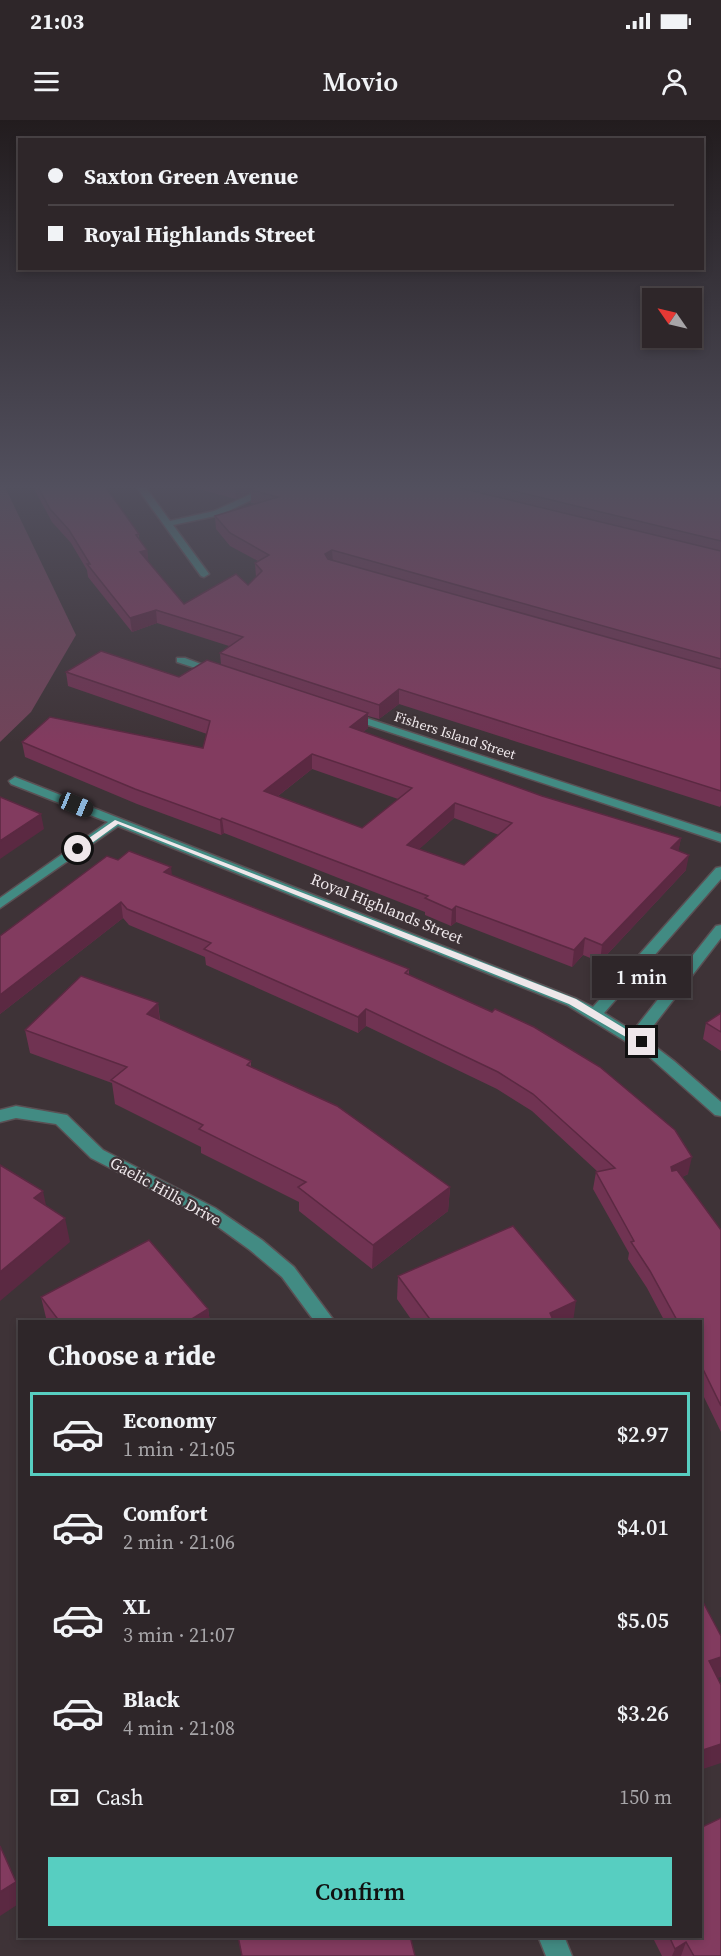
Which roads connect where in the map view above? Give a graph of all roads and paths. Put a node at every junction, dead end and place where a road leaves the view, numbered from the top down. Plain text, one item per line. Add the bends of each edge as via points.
1 (180, 660) dead end
2 (226, 675) edge
3 (338, 712) edge
4 (15, 781) dead end
5 (118, 821) junction
6 (721, 838) edge
7 (721, 871) edge
8 (0, 904) edge
9 (721, 929) edge
10 (596, 1014) junction
11 (636, 1038) junction
12 (721, 1112) edge
13 (8, 1114) edge
14 (324, 1320) edge
15 (552, 1938) edge
16 (560, 1956) edge

1 - 2 street
3 - 6 street, Fishers Island Street
4 - 5 street, Royal Highlands Street
5 - 8 street
5 - 10 street, Royal Highlands Street
7 - 10 street
9 - 11 street
10 - 11 street, Royal Highlands Street
11 - 12 street, Royal Highlands Street via 684,1074
13 - 14 street, Gaelic Hills Drive via 61,1119 97,1154 209,1212 288,1272
15 - 16 street

